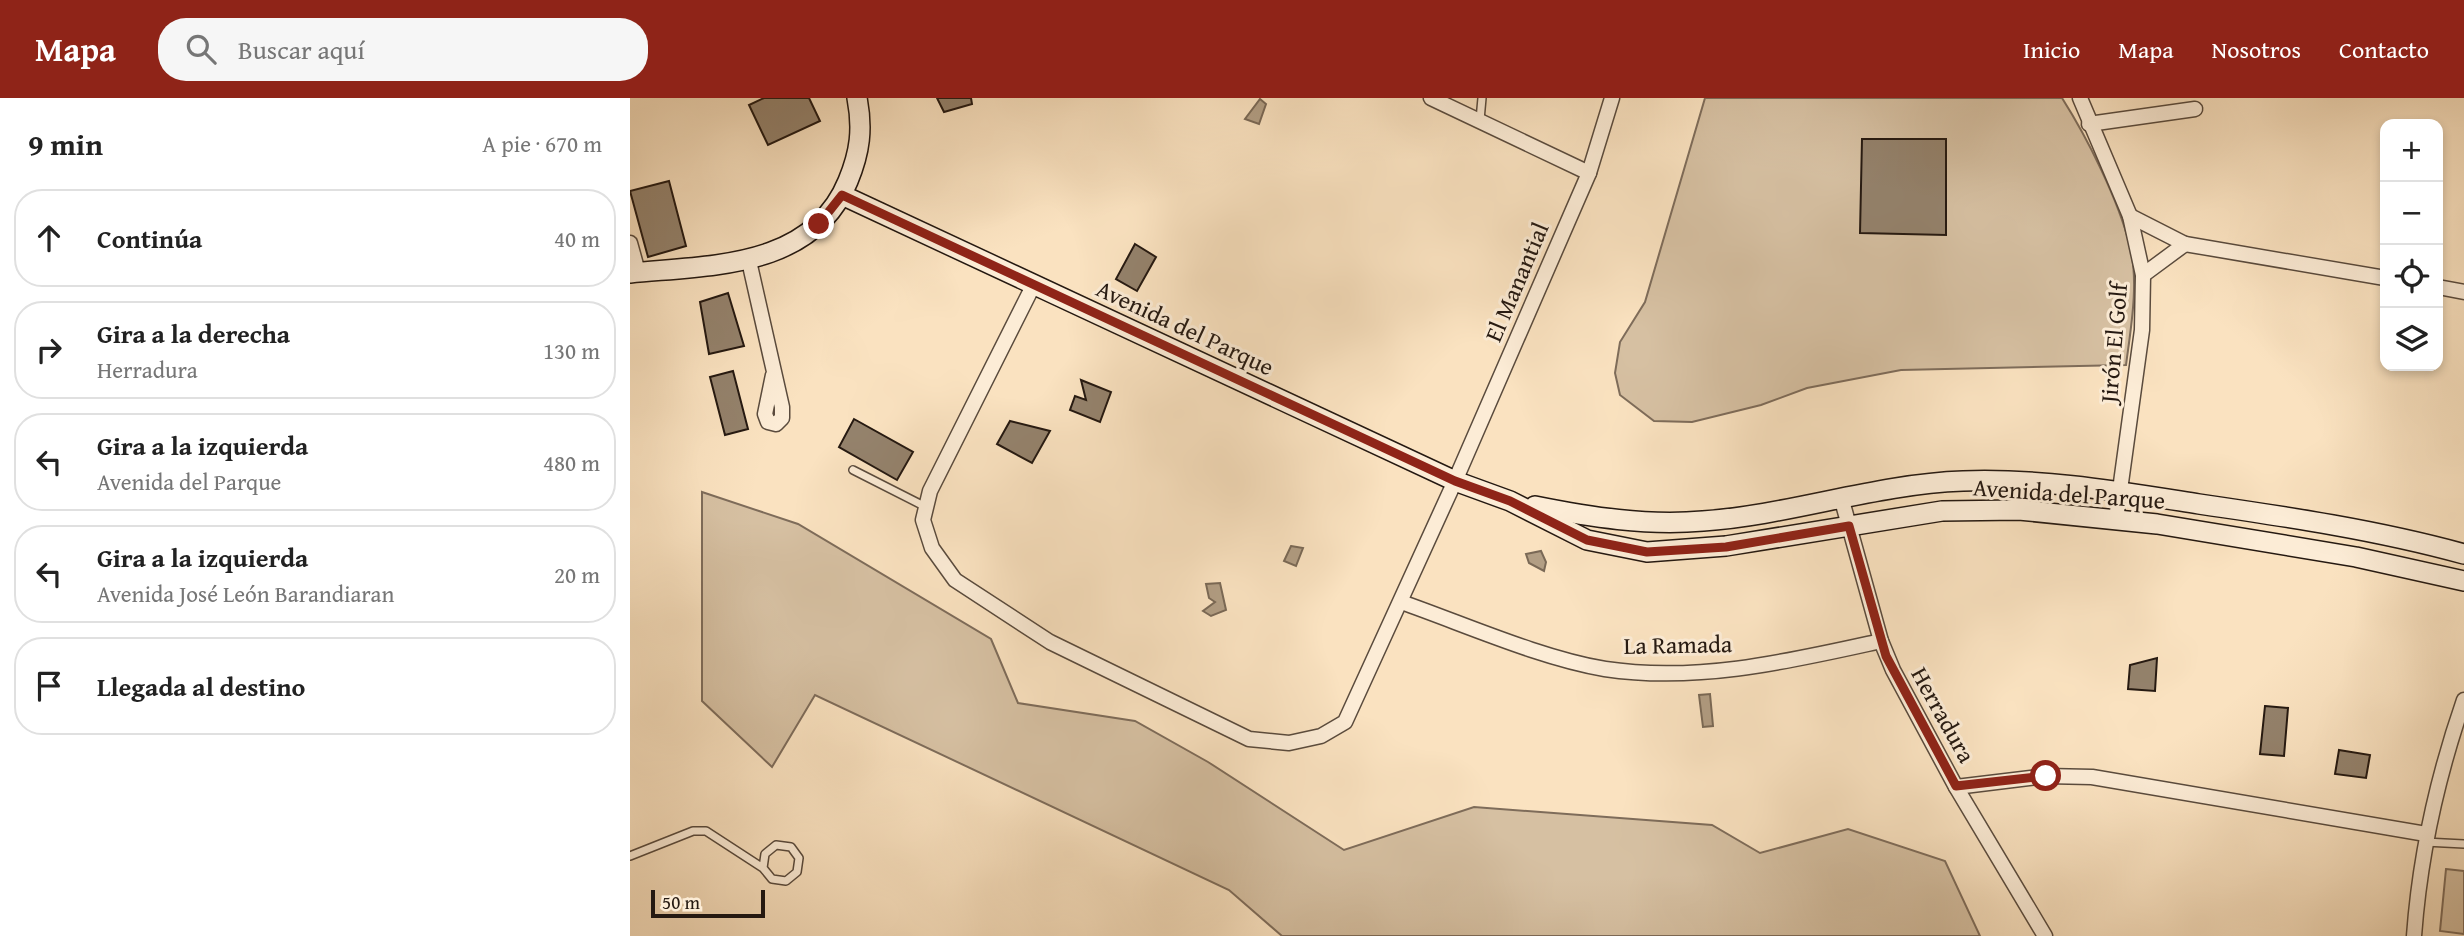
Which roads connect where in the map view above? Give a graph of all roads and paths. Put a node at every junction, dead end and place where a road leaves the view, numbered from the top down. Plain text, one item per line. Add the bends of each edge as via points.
1 (857, 98) edge
2 (1431, 98) edge
3 (1482, 98) edge
4 (1612, 98) edge
5 (2080, 98) edge
6 (2195, 109) dead end
7 (1480, 120) junction
8 (2089, 124) junction
9 (1590, 173) junction
10 (842, 195) junction
11 (2130, 216) junction
12 (630, 243) edge
13 (2185, 244) junction
14 (749, 261) junction
15 (634, 273) edge
16 (2143, 275) junction
17 (2380, 277) edge
18 (1034, 284) junction
19 (2443, 288) edge
20 (2464, 292) edge
21 (773, 375) dead end
22 (853, 470) dead end
23 (1455, 481) junction
24 (2120, 492) junction
25 (1841, 497) junction
26 (1510, 501) junction
27 (926, 507) junction
28 (2116, 519) junction
29 (1849, 526) junction
30 (2464, 554) edge
31 (2464, 581) edge
32 (1401, 602) junction
33 (1881, 641) junction
34 (2464, 700) edge
35 (1956, 786) junction
36 (2425, 838) junction
37 (2464, 844) edge
38 (630, 856) edge
39 (763, 868) junction
40 (2045, 936) edge
41 (2414, 936) edge

1 - 10 street via 862,121 859,155
2 - 7 street
3 - 7 lane
4 - 9 street, El Manantial
5 - 8 street, Jirón El Golf
6 - 8 street
7 - 9 street
8 - 11 street, Jirón El Golf
9 - 23 street, El Manantial
10 - 14 street via 819,224 785,248
10 - 18 street, Avenida del Parque
11 - 13 street
11 - 16 street, Jirón El Golf
12 - 15 street
13 - 16 street
13 - 17 street
14 - 15 street
14 - 21 street
16 - 24 street, Jirón El Golf via 2142,330
18 - 23 street, Avenida del Parque
18 - 27 street
19 - 20 street
22 - 27 lane
23 - 26 street, Avenida del Parque
23 - 32 street, El Manantial
24 - 25 street, Avenida del Parque via 1965,481 1906,485
24 - 28 street, Jirón El Golf
24 - 30 street, Avenida del Parque via 2332,525
25 - 26 street, Avenida del Parque via 1676,522 1583,516
25 - 29 street, Herradura
26 - 29 street, Avenida del Parque via 1587,540 1647,552 1726,547
27 - 32 street, El Manantial via 923,520 932,548 955,580 1050,642 1249,739 1289,743 1321,737 1345,722
28 - 29 street, Avenida del Parque via 1968,510
28 - 31 street, Avenida del Parque via 2356,556
29 - 33 street, Herradura
32 - 33 street, La Ramada via 1558,657 1648,673 1695,673 1779,663
33 - 35 street, Herradura
34 - 36 street
35 - 36 street via 2046,776 2092,777
35 - 40 street, Herradura
36 - 37 lane
36 - 41 street
38 - 39 lane via 693,831 706,831
39 - 39 lane via 772,879 786,881 797,872 799,858 791,847 776,845 765,854

